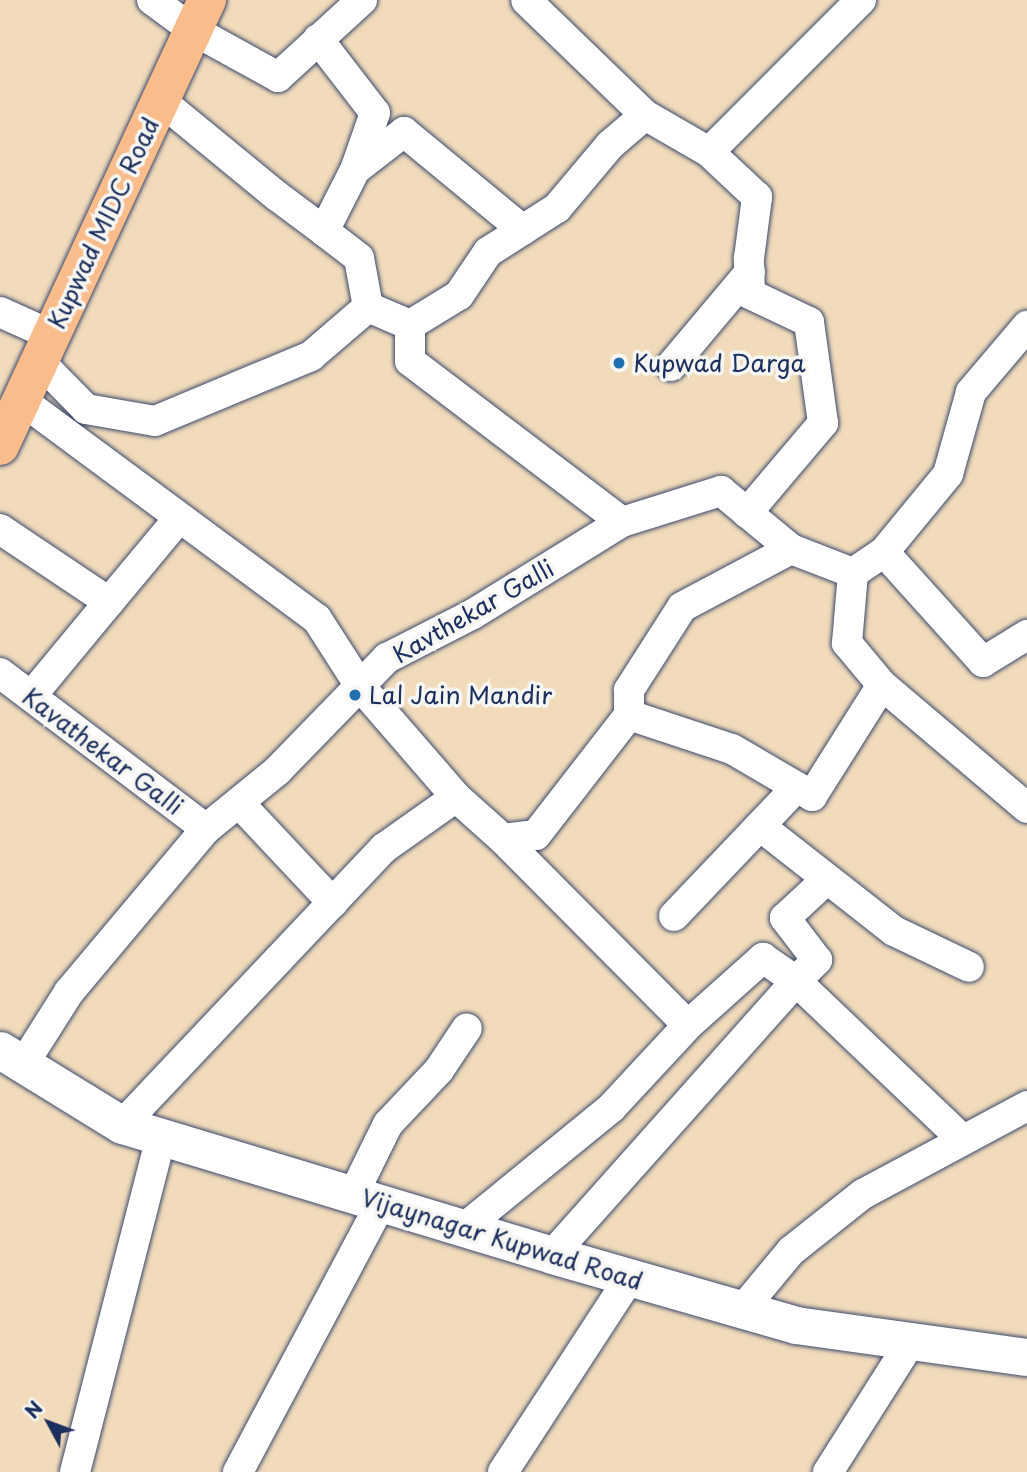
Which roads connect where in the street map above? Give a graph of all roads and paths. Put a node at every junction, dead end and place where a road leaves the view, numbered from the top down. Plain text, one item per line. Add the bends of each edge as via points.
1 (152, 0) edge
2 (362, 0) edge
3 (526, 0) edge
4 (861, 0) edge
5 (200, 15) edge
6 (318, 39) junction
7 (160, 100) junction
8 (645, 114) junction
9 (709, 152) junction
10 (355, 170) junction
11 (523, 230) junction
12 (324, 231) junction
13 (750, 272) junction
14 (368, 307) junction
15 (0, 312) edge
16 (410, 325) junction
17 (1027, 326) edge
18 (45, 348) junction
19 (671, 366) dead end
20 (21, 400) junction
21 (0, 446) edge
22 (747, 513) junction
23 (179, 518) junction
24 (622, 522) junction
25 (0, 528) edge
26 (791, 549) junction
27 (884, 552) junction
28 (853, 573) junction
29 (109, 602) junction
30 (1027, 635) edge
31 (0, 673) edge
32 (883, 685) junction
33 (360, 686) junction
34 (32, 695) junction
35 (629, 715) junction
36 (797, 787) junction
37 (456, 797) junction
38 (239, 803) junction
39 (1027, 808) edge
40 (760, 826) junction
41 (206, 829) junction
42 (503, 839) junction
43 (827, 879) junction
44 (333, 903) junction
45 (674, 916) dead end
46 (969, 967) dead end
47 (796, 981) junction
48 (688, 1025) junction
49 (467, 1028) dead end
50 (12, 1056) edge
51 (1027, 1106) edge
52 (122, 1125) junction
53 (161, 1137) junction
54 (962, 1139) junction
55 (367, 1199) junction
56 (464, 1228) junction
57 (552, 1255) junction
58 (630, 1278) junction
59 (741, 1310) junction
60 (911, 1341) junction
61 (1027, 1357) edge
62 (75, 1472) edge
63 (238, 1472) edge
64 (503, 1472) edge
65 (828, 1472) edge

1 - 5 street
2 - 6 street
3 - 8 street
4 - 9 street
5 - 6 street via 278,77
5 - 7 main road, Kupwad MIDC Road
6 - 10 street via 375,113
7 - 12 street
7 - 18 main road, Kupwad MIDC Road
8 - 9 street
8 - 11 street via 610,145 557,208
9 - 13 street via 757,197
10 - 11 street via 404,132
10 - 12 street
11 - 16 street via 488,252 458,295
12 - 14 street via 359,258
13 - 19 street
13 - 22 street via 750,294 808,322 823,423
14 - 16 street
14 - 18 street via 311,356 155,421 86,409
15 - 18 street
16 - 24 street via 410,361
17 - 27 street via 971,392 948,474
18 - 20 main road, Kupwad MIDC Road
20 - 21 main road, Kupwad MIDC Road
20 - 23 street
22 - 24 street, Kavthekar Galli via 721,491
22 - 26 street
23 - 29 street
23 - 33 street via 317,619
24 - 33 street, Kavthekar Galli via 473,614 387,658
25 - 29 street
26 - 28 street
26 - 35 street via 682,607 629,690
27 - 28 street
27 - 30 street via 983,662
28 - 32 street via 846,643
29 - 34 street
31 - 34 street, Kavathekar Galli
32 - 36 street via 812,796
32 - 39 street
33 - 37 street
33 - 38 street, Kavthekar Galli
34 - 41 street, Kavathekar Galli
35 - 36 street via 732,749
35 - 42 street via 536,835
36 - 40 street
37 - 42 street
37 - 44 street via 384,848
38 - 41 street, Kavthekar Galli
38 - 44 street
40 - 43 street
40 - 45 street
41 - 50 street, Kavthekar Galli
42 - 48 street
43 - 46 street via 894,931
43 - 47 street via 785,918 817,960
44 - 52 street
47 - 48 street via 763,958
47 - 54 street
47 - 57 street
48 - 56 street via 611,1108
49 - 55 street via 439,1070 388,1124
50 - 52 street, Vijaynagar Kupwad Road
51 - 54 street
52 - 53 street, Vijaynagar Kupwad Road
53 - 55 street, Vijaynagar Kupwad Road
53 - 62 street
54 - 59 street via 863,1194 791,1251
55 - 56 street, Vijaynagar Kupwad Road
55 - 63 street
56 - 57 street, Vijaynagar Kupwad Road
57 - 58 street, Vijaynagar Kupwad Road
58 - 59 street, Vijaynagar Kupwad Road
58 - 64 street
59 - 60 street, Vijaynagar Kupwad Road via 796,1325
60 - 61 street, Vijaynagar Kupwad Road
60 - 65 street

